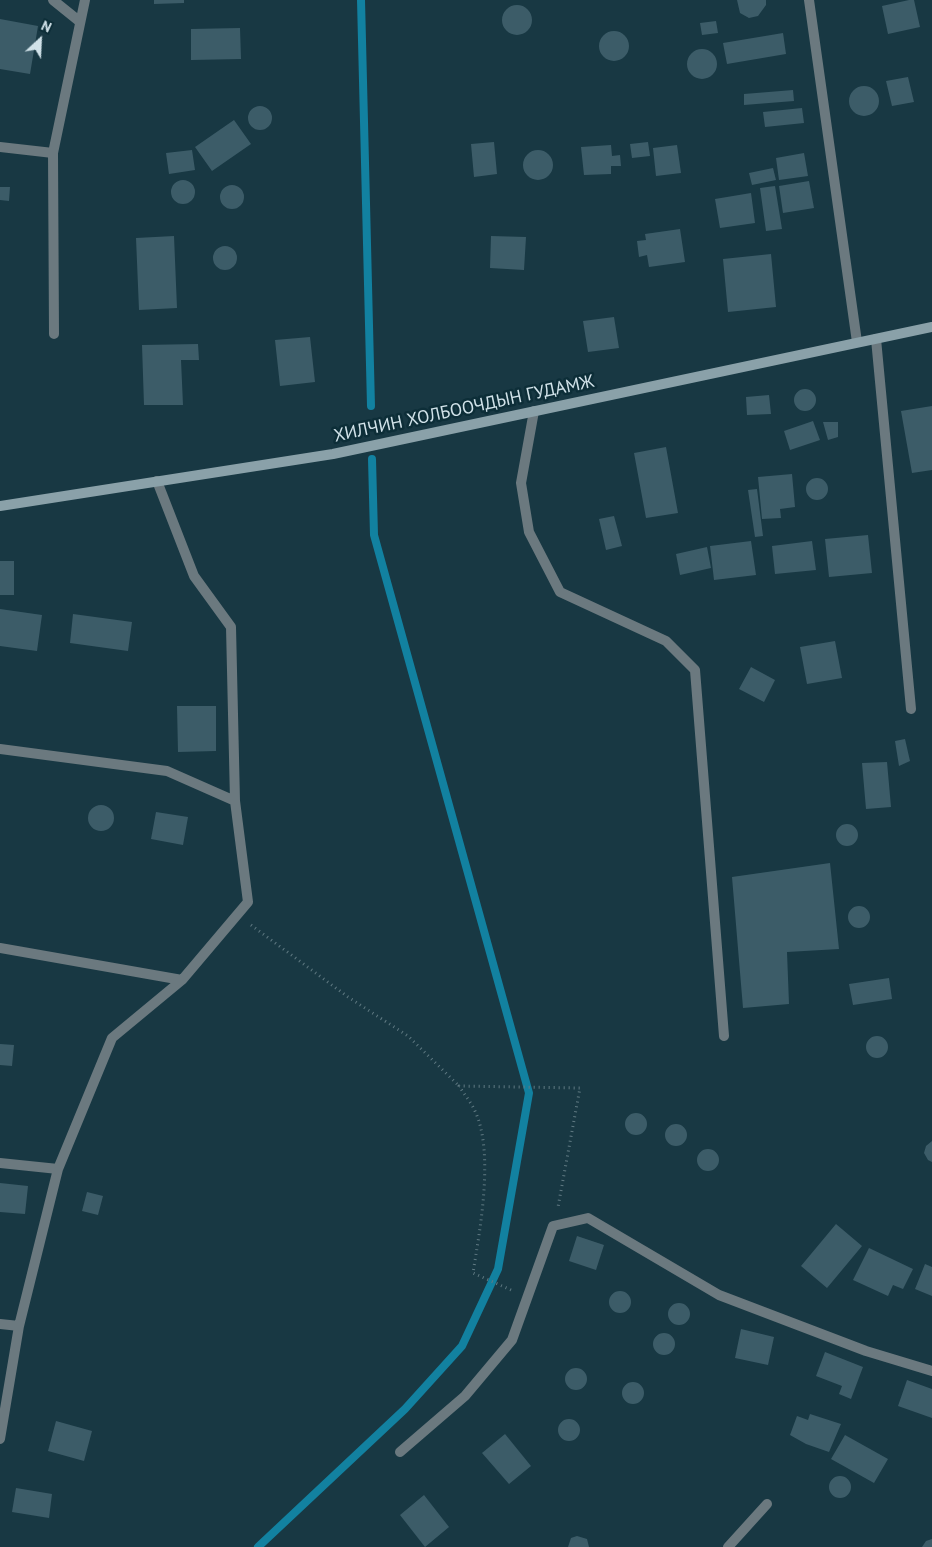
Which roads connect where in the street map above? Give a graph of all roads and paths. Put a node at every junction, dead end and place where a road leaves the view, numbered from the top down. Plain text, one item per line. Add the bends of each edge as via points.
1 (53, 0) edge
2 (85, 0) edge
3 (809, 0) edge
4 (79, 21) junction
5 (0, 147) edge
6 (53, 153) junction
7 (932, 327) edge
8 (54, 334) dead end
9 (876, 339) junction
10 (857, 342) junction
11 (534, 411) junction
12 (157, 481) junction
13 (0, 506) edge
14 (911, 709) dead end
15 (0, 749) edge
16 (235, 801) junction
17 (238, 914) junction
18 (0, 948) edge
19 (182, 980) junction
20 (724, 1036) dead end
21 (459, 1086) junction
22 (0, 1163) edge
23 (58, 1169) junction
24 (554, 1226) junction
25 (504, 1286) dead end
26 (0, 1324) edge
27 (19, 1326) junction
28 (932, 1372) edge
29 (0, 1439) edge
30 (400, 1452) dead end
31 (767, 1504) dead end
32 (728, 1547) edge

1 - 4 street
2 - 4 street
3 - 10 street
4 - 6 street
5 - 6 street
6 - 8 street
7 - 9 main road, ХИЛЧИН ХОЛБООЧДЫН ГУДАМЖ
9 - 10 main road, ХИЛЧИН ХОЛБООЧДЫН ГУДАМЖ
9 - 14 street
10 - 11 main road, ХИЛЧИН ХОЛБООЧДЫН ГУДАМЖ
11 - 12 main road, ХИЛЧИН ХОЛБООЧДЫН ГУДАМЖ via 333,454
11 - 20 street via 521,483 529,532 560,592 666,641 695,670
12 - 13 main road, ХИЛЧИН ХОЛБООЧДЫН ГУДАМЖ
12 - 16 street via 194,576 231,627
15 - 16 street via 166,770
16 - 17 street via 248,902
17 - 19 street
17 - 21 path via 348,997 408,1036
18 - 19 street
19 - 23 street via 112,1038
21 - 24 path via 580,1088
21 - 25 path via 475,1110 483,1144 484,1204 473,1273
22 - 23 street
23 - 27 street
24 - 28 street via 588,1218 719,1295
24 - 30 street via 512,1340 465,1396
26 - 27 street
27 - 29 street
31 - 32 street

